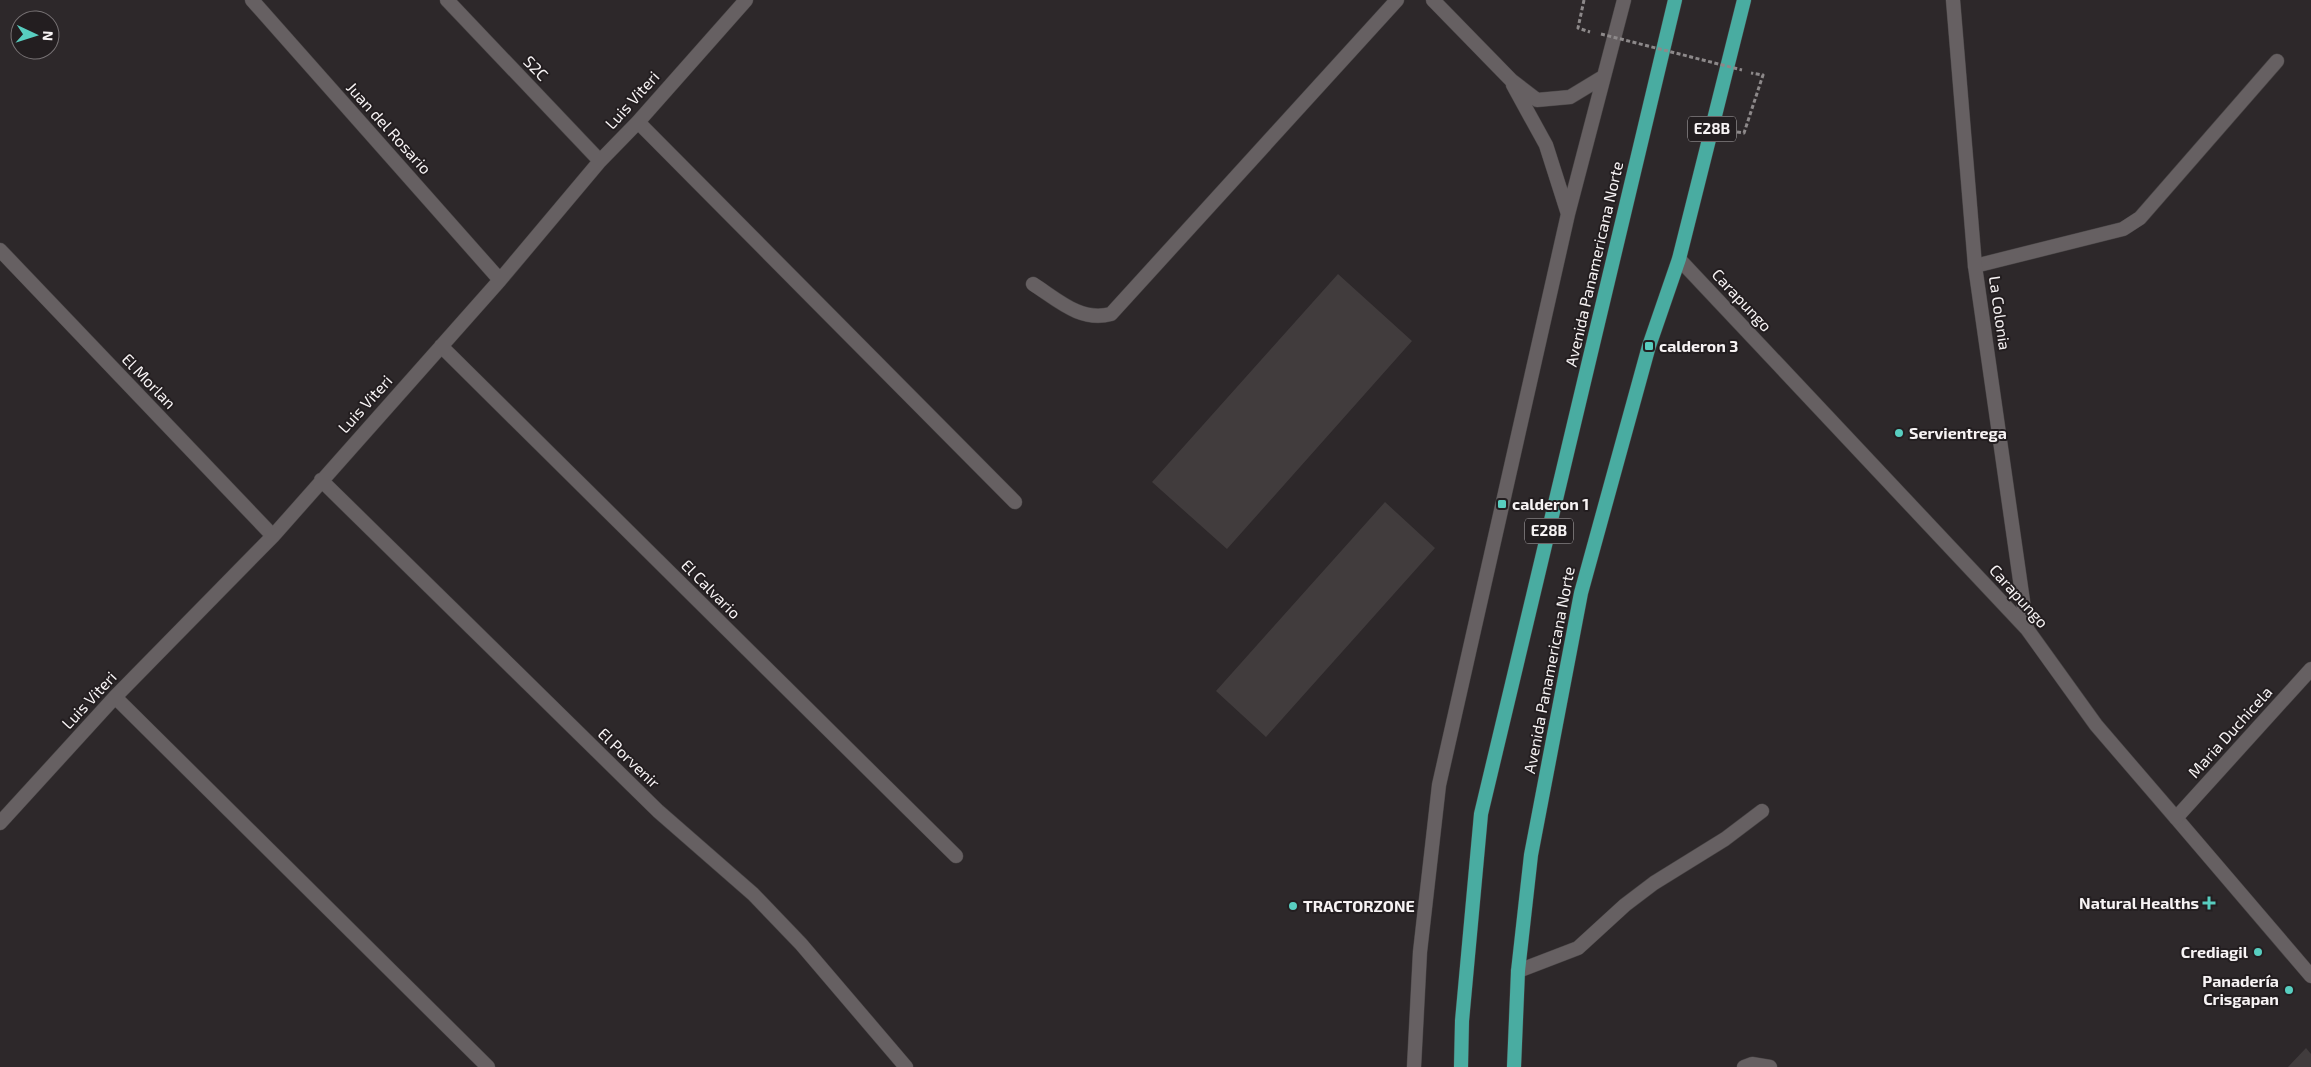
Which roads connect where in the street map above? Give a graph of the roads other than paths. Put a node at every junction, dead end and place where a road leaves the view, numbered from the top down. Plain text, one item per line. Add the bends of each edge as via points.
1 (252, 0) edge
2 (447, 0) edge
3 (746, 0) edge
4 (1397, 0) edge
5 (1433, 0) edge
6 (1624, 0) edge
7 (1674, 0) edge
8 (1744, 0) edge
9 (1954, 0) edge
10 (2277, 61) dead end
11 (1603, 77) junction
12 (1510, 80) junction
13 (638, 122) junction
14 (600, 161) junction
15 (1568, 214) junction
16 (0, 250) edge
17 (1679, 259) junction
18 (1976, 266) junction
19 (500, 280) junction
20 (1033, 284) dead end
21 (440, 346) junction
22 (321, 480) junction
23 (1015, 502) dead end
24 (273, 536) junction
25 (2027, 629) junction
26 (2311, 669) edge
27 (115, 697) junction
28 (1762, 811) dead end
29 (2176, 818) junction
30 (0, 822) edge
31 (956, 856) dead end
32 (1518, 970) junction
33 (2311, 976) edge
34 (488, 1067) edge
35 (906, 1067) edge
36 (1414, 1067) edge
37 (1461, 1067) edge
38 (1514, 1067) edge
39 (1744, 1067) edge
40 (1770, 1067) edge

1 - 19 street, Juan del Rosario
2 - 14 street, S2C
3 - 13 street, Luis Viteri
4 - 20 street via 1111,314 1098,317 1080,314
5 - 12 street
6 - 11 street
7 - 37 highway, Avenida Panamericana Norte / E28B via 1481,814 1462,1021
8 - 17 highway, Avenida Panamericana Norte / E28B
9 - 18 street, La Colonia
10 - 18 street via 2140,218 2123,229
11 - 12 street via 1570,97 1537,100
11 - 15 street
12 - 15 street via 1546,145
13 - 14 street, Luis Viteri
13 - 23 street
14 - 19 street, Luis Viteri
15 - 36 street via 1439,785 1420,952
16 - 24 street, El Morlan
17 - 25 street, Carapungo
17 - 32 highway, Avenida Panamericana Norte / E28B via 1649,346 1581,594 1531,855
18 - 25 street, La Colonia
19 - 21 street, Luis Viteri
21 - 22 street, Luis Viteri
21 - 31 street, El Calvario
22 - 24 street, Luis Viteri
22 - 35 street, El Porvenir via 658,811 753,894 801,944
24 - 27 street, Luis Viteri
25 - 29 street, Carapungo via 2096,725
26 - 29 street, Maria Duchicela
27 - 30 street, Luis Viteri
27 - 34 street
28 - 32 street via 1725,839 1654,883 1578,948
29 - 33 street, Carapungo
32 - 38 highway, Avenida Panamericana Norte / E28B
39 - 40 street via 1752,1064

